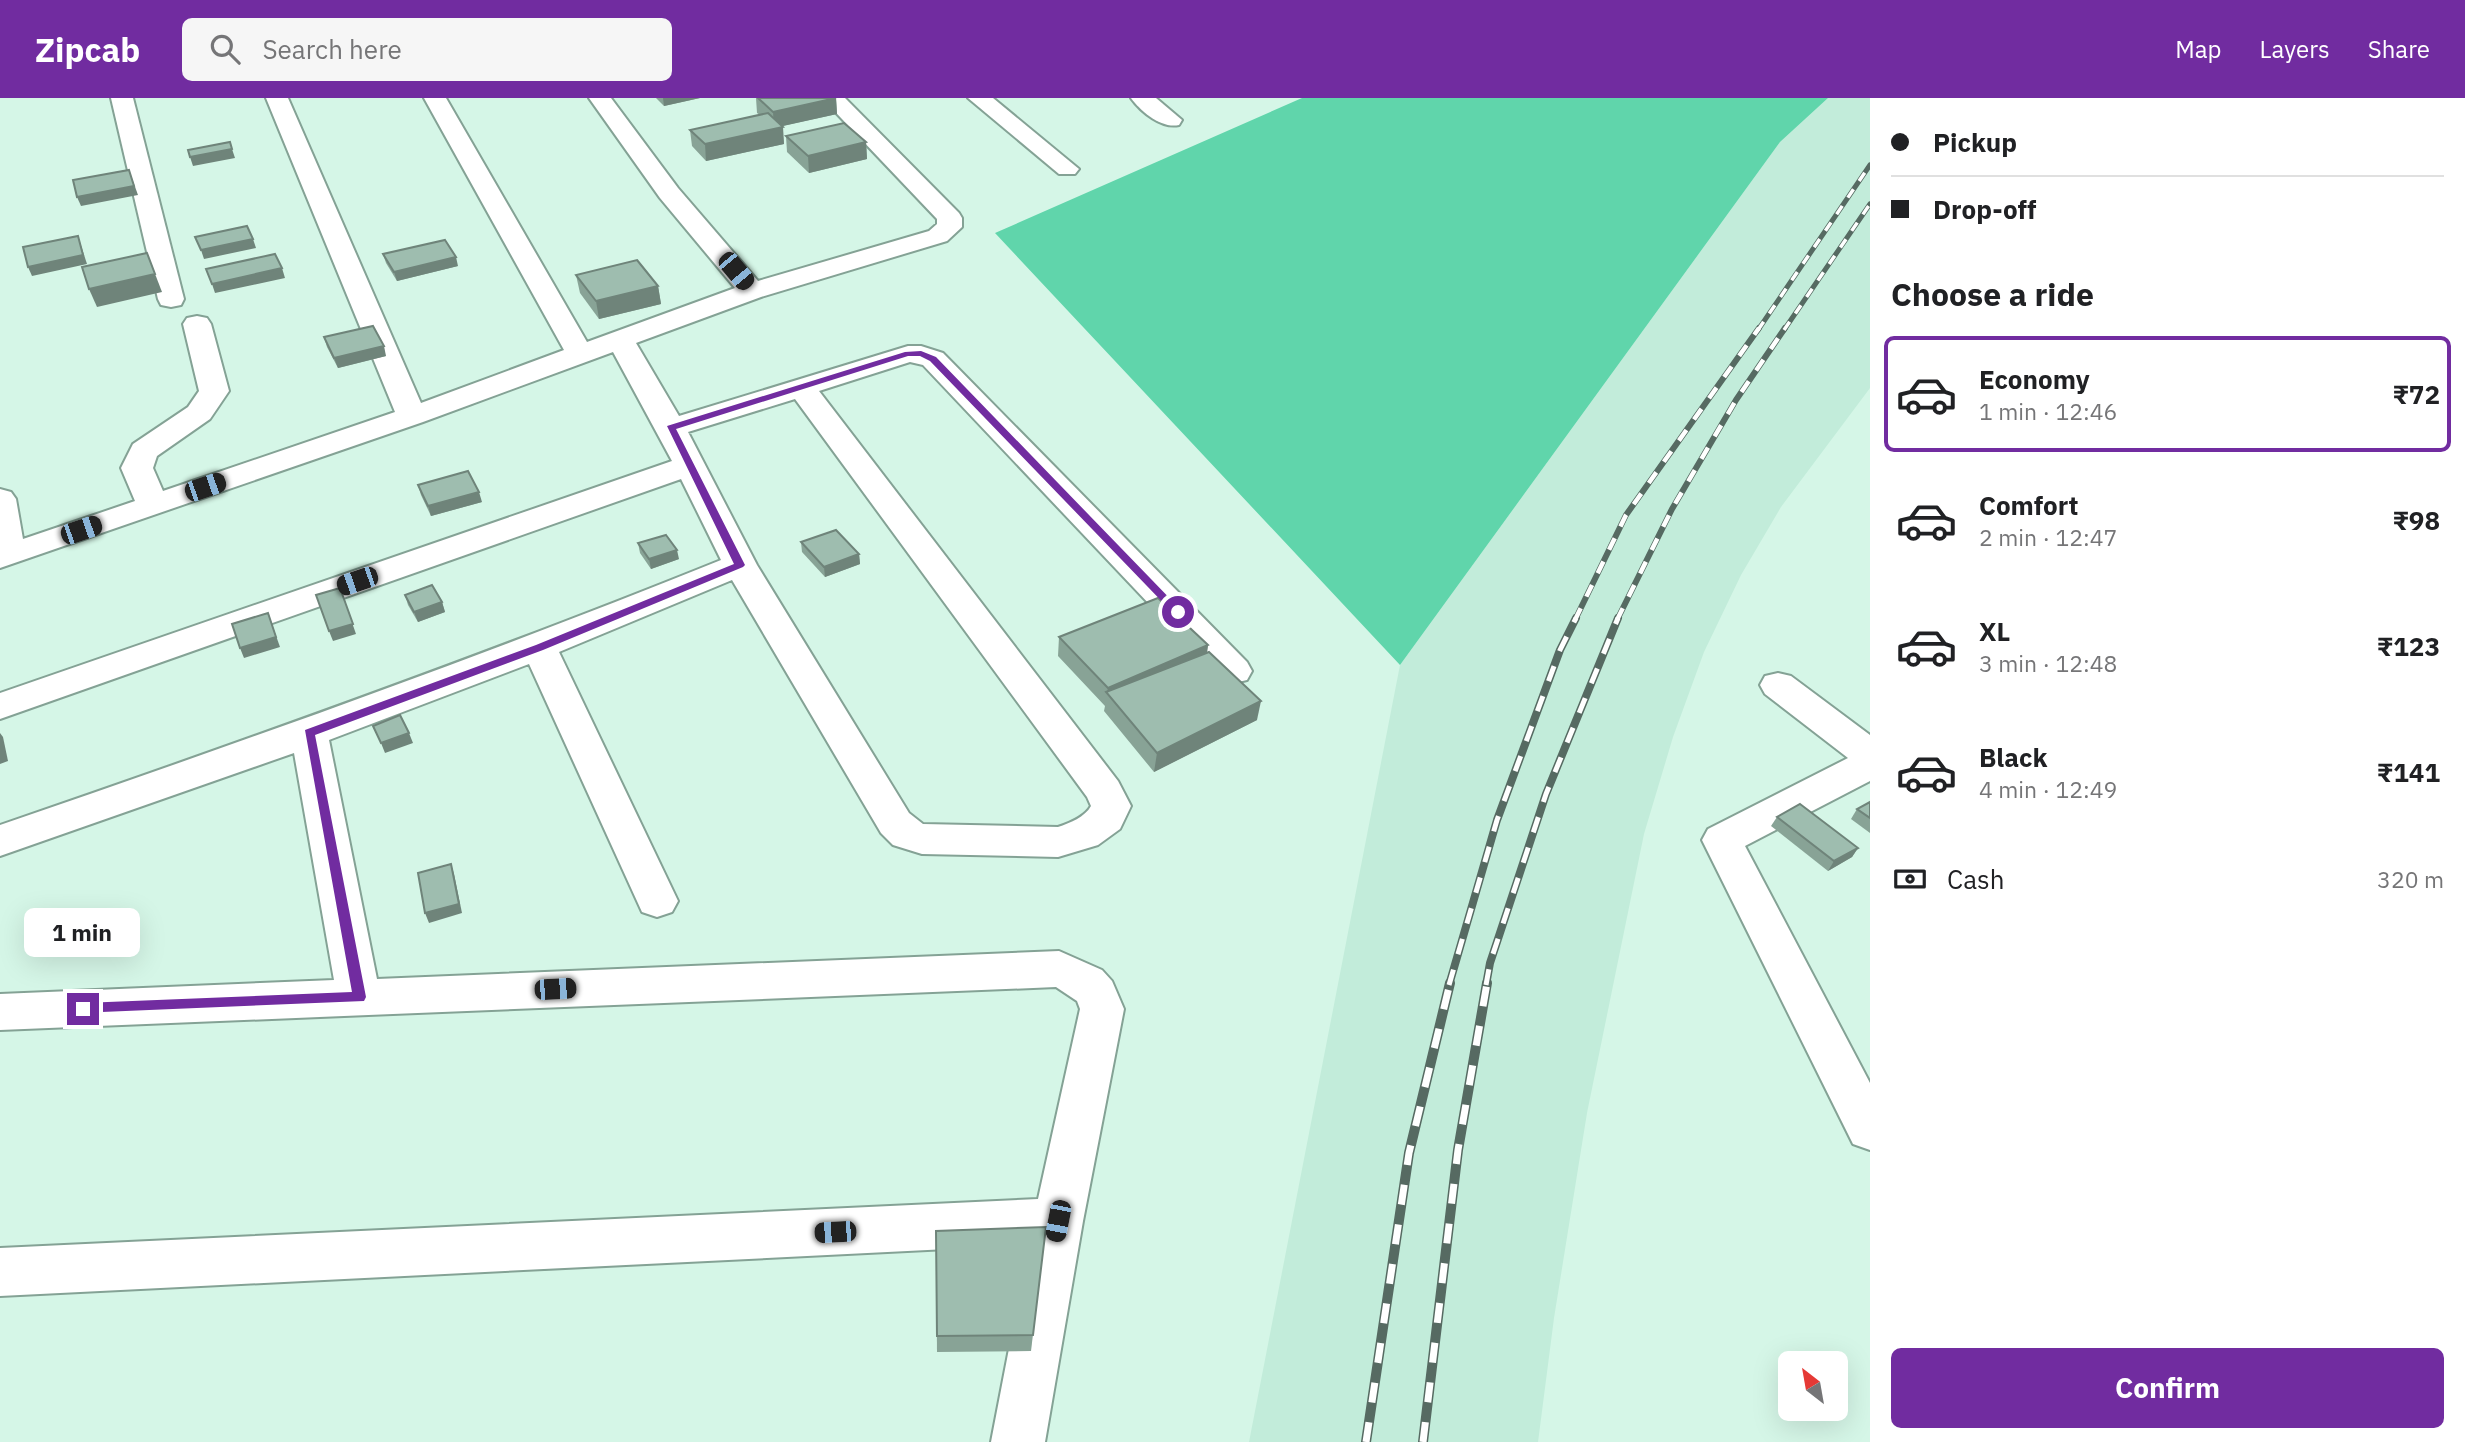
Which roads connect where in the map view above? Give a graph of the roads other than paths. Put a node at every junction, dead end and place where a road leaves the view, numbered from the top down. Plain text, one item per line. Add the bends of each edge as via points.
1 (122, 98) edge
2 (277, 98) edge
3 (435, 98) edge
4 (600, 98) edge
5 (832, 98) edge
6 (979, 98) edge
7 (1142, 98) edge
8 (1171, 120) dead end
9 (1067, 169) dead end
10 (752, 291) junction
11 (171, 299) dead end
12 (197, 324) dead end
13 (620, 338) junction
14 (580, 354) junction
15 (800, 386) junction
16 (412, 416) junction
17 (671, 428) junction
18 (689, 466) junction
19 (0, 499) edge
20 (153, 505) junction
21 (5, 557) edge
22 (740, 565) junction
23 (540, 647) junction
24 (1234, 671) edge
25 (1778, 685) dead end
26 (0, 706) edge
27 (309, 733) junction
28 (1870, 755) edge
29 (1870, 764) edge
30 (0, 841) edge
31 (657, 901) dead end
32 (359, 997) junction
33 (0, 1012) edge
34 (1870, 1129) edge
35 (1058, 1221) junction
36 (0, 1272) edge
37 (1018, 1442) edge

1 - 11 street
2 - 16 street
3 - 14 street
4 - 10 street via 669,193
5 - 10 street via 950,218 949,227 938,236
6 - 9 street
7 - 8 street
10 - 13 street
12 - 20 street via 214,391 200,413 144,451 137,468
13 - 14 street
13 - 17 street
14 - 16 street
15 - 17 street
15 - 22 street via 1104,792 1111,806 1106,819 1084,834 1058,842 922,839 907,834 895,823
15 - 24 street via 908,354 933,359
16 - 20 street
17 - 18 street
18 - 22 street
18 - 26 street
19 - 21 street
20 - 21 street
22 - 23 street
23 - 27 street
23 - 31 street
25 - 28 street
27 - 30 street
27 - 32 street
29 - 34 street via 1722,840
32 - 33 street
32 - 35 street via 1059,969 1090,986 1101,999 1102,1009
35 - 36 street
35 - 37 street

